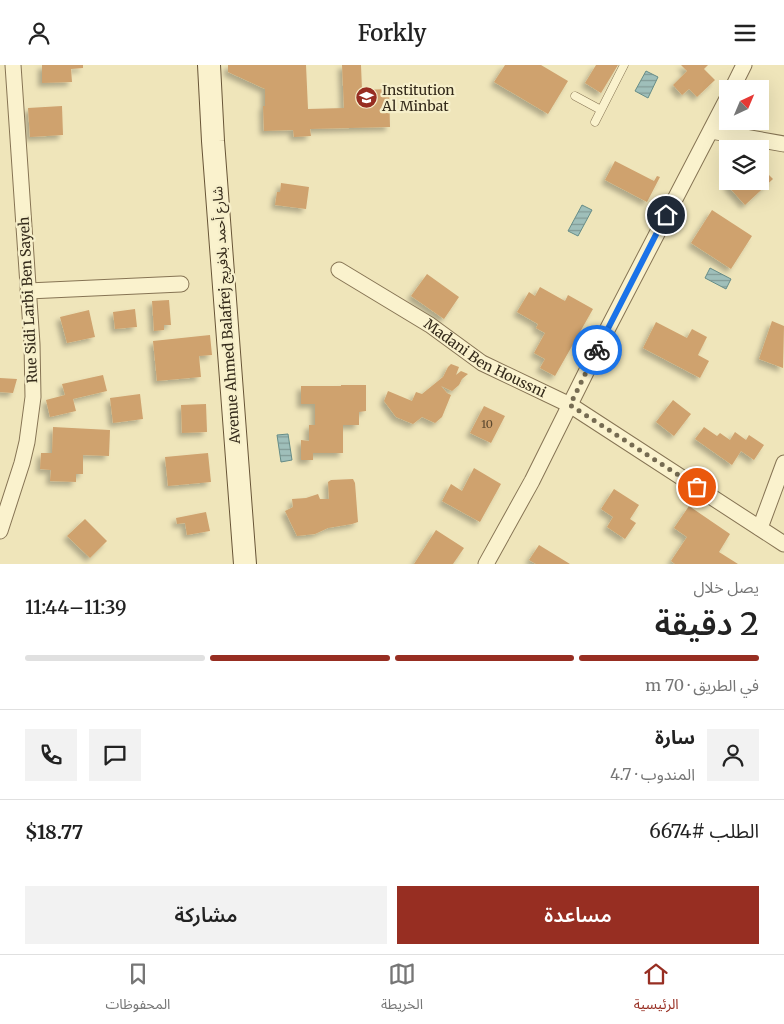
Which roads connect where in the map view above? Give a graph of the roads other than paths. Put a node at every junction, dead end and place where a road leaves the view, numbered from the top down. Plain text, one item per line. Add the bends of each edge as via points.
1 (13, 65) edge
2 (209, 65) edge
3 (624, 65) edge
4 (744, 65) edge
5 (736, 80) edge
6 (575, 96) dead end
7 (601, 110) junction
8 (719, 115) edge
9 (594, 122) dead end
10 (711, 131) junction
11 (784, 144) edge
12 (339, 270) dead end
13 (180, 284) dead end
14 (28, 291) junction
15 (570, 405) junction
16 (784, 463) edge
17 (760, 528) junction
18 (0, 531) edge
19 (784, 544) edge
20 (245, 564) edge
21 (486, 564) edge

1 - 14 street, Rue Sidi Larbi Ben Sayeh
2 - 20 main road, Avenue Ahmed Balafrej شارع أحمد بلافريج
3 - 7 lane
4 - 5 street
6 - 7 lane
7 - 9 lane
8 - 10 street
10 - 11 street
10 - 15 street
12 - 15 street, Madani Ben Houssni via 430,325 482,363
13 - 14 street
14 - 18 street, Rue Sidi Larbi Ben Sayeh via 33,397 22,463
15 - 17 street, Madani Ben Houssni
15 - 21 street
16 - 17 street
17 - 19 street, Madani Ben Houssni

